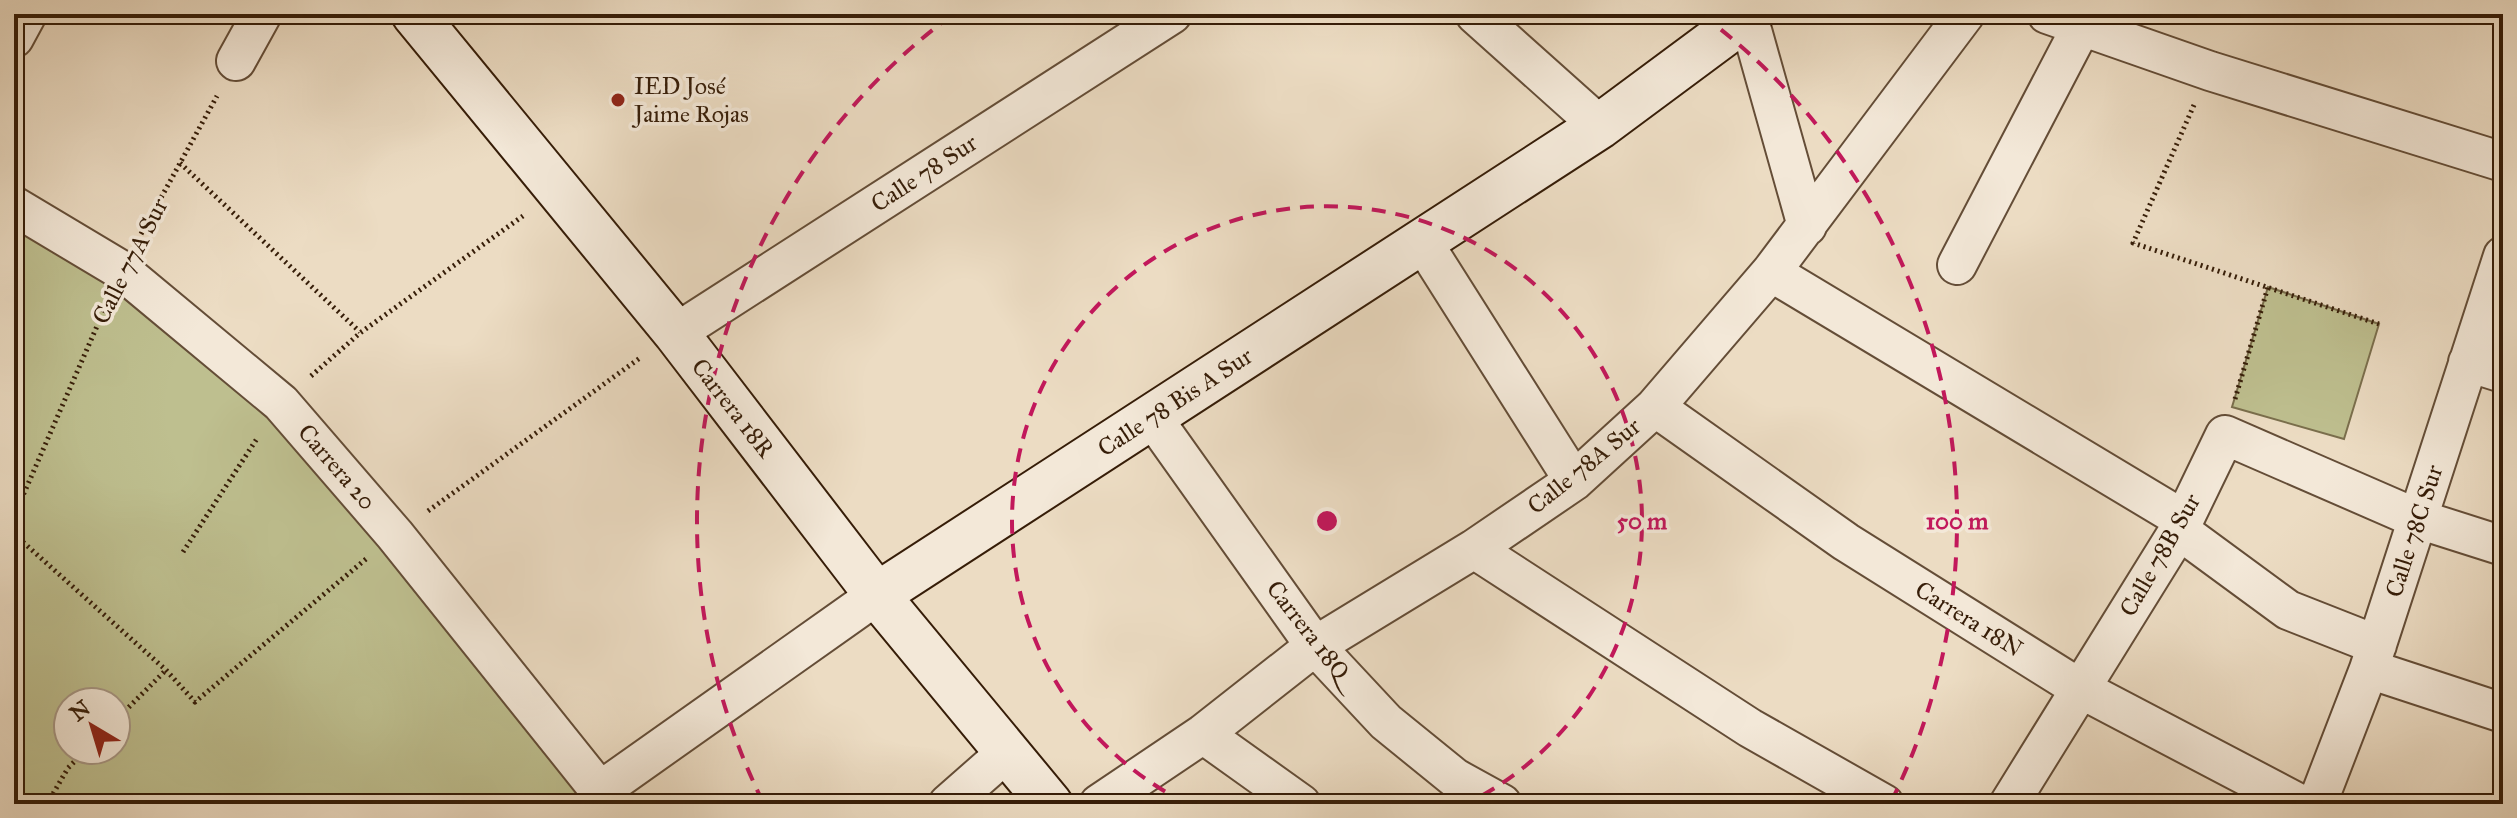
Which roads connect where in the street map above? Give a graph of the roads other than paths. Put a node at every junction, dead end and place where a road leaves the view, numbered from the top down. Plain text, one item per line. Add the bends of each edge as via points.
1 (27, 14) edge
2 (262, 14) edge
3 (1172, 14) edge
4 (1475, 14) edge
5 (1965, 14) edge
6 (2047, 14) edge
7 (1750, 15) edge
8 (423, 18) edge
9 (2085, 21) edge
10 (14, 38) edge
11 (236, 61) road end
12 (1600, 126) junction
13 (2503, 162) edge
14 (14, 206) edge
15 (1807, 226) junction
16 (1422, 241) junction
17 (2503, 256) edge
18 (1957, 265) dead end
19 (1771, 272) junction
20 (676, 333) junction
21 (2486, 367) edge
22 (1655, 407) junction
23 (1152, 417) junction
24 (1574, 481) junction
25 (2418, 519) junction
26 (2182, 525) junction
27 (2503, 546) edge
28 (1474, 549) junction
29 (877, 595) junction
30 (1315, 646) junction
31 (2373, 657) junction
32 (2079, 688) junction
33 (2503, 713) edge
34 (1203, 734) junction
35 (1006, 753) junction
36 (600, 791) joint
37 (948, 804) edge
38 (1050, 804) edge
39 (1099, 804) edge
40 (1301, 804) edge
41 (1502, 804) edge
42 (1884, 804) edge
43 (2009, 804) edge
44 (2300, 804) edge
45 (2317, 804) edge

1 - 10 street
2 - 11 street
3 - 20 street, Calle 78 Sur
4 - 12 street
5 - 15 street, Calle 78A Sur
6 - 9 street
7 - 12 street, Calle 78 Bis A Sur
7 - 15 street
8 - 20 street, Carrera 18R
9 - 13 street via 2210,71
9 - 18 street
12 - 16 street, Calle 78 Bis A Sur
14 - 36 street, Carrera 20 via 121,270 281,403 395,535
15 - 19 street, Calle 78A Sur
16 - 23 street, Calle 78 Bis A Sur
16 - 24 street
17 - 21 street, Calle 78C Sur
19 - 22 street, Calle 78A Sur
19 - 26 street
20 - 29 street, Carrera 18R
21 - 25 street, Calle 78C Sur
22 - 24 street, Calle 78A Sur
22 - 32 street, Carrera 18N via 1846,542
23 - 29 street, Calle 78 Bis A Sur
23 - 30 street, Carrera 18Q
24 - 28 street, Calle 78A Sur
25 - 26 street, Calle 78B Sur via 2225,435
25 - 27 street
25 - 31 street, Calle 78C Sur
26 - 31 street via 2288,610
26 - 32 street, Calle 78B Sur
28 - 30 street, Calle 78A Sur
28 - 42 street via 1750,728
29 - 35 street, Carrera 18R
29 - 36 street, Calle 78 Bis A Sur
30 - 34 street, Calle 78A Sur
30 - 41 street, Carrera 18Q via 1386,722 1455,778
31 - 33 street
31 - 45 street, Calle 78C Sur
32 - 43 street, Calle 78B Sur
32 - 44 street, Carrera 18N
34 - 39 street, Calle 78A Sur
34 - 40 street
35 - 37 street
35 - 38 street, Carrera 18R

